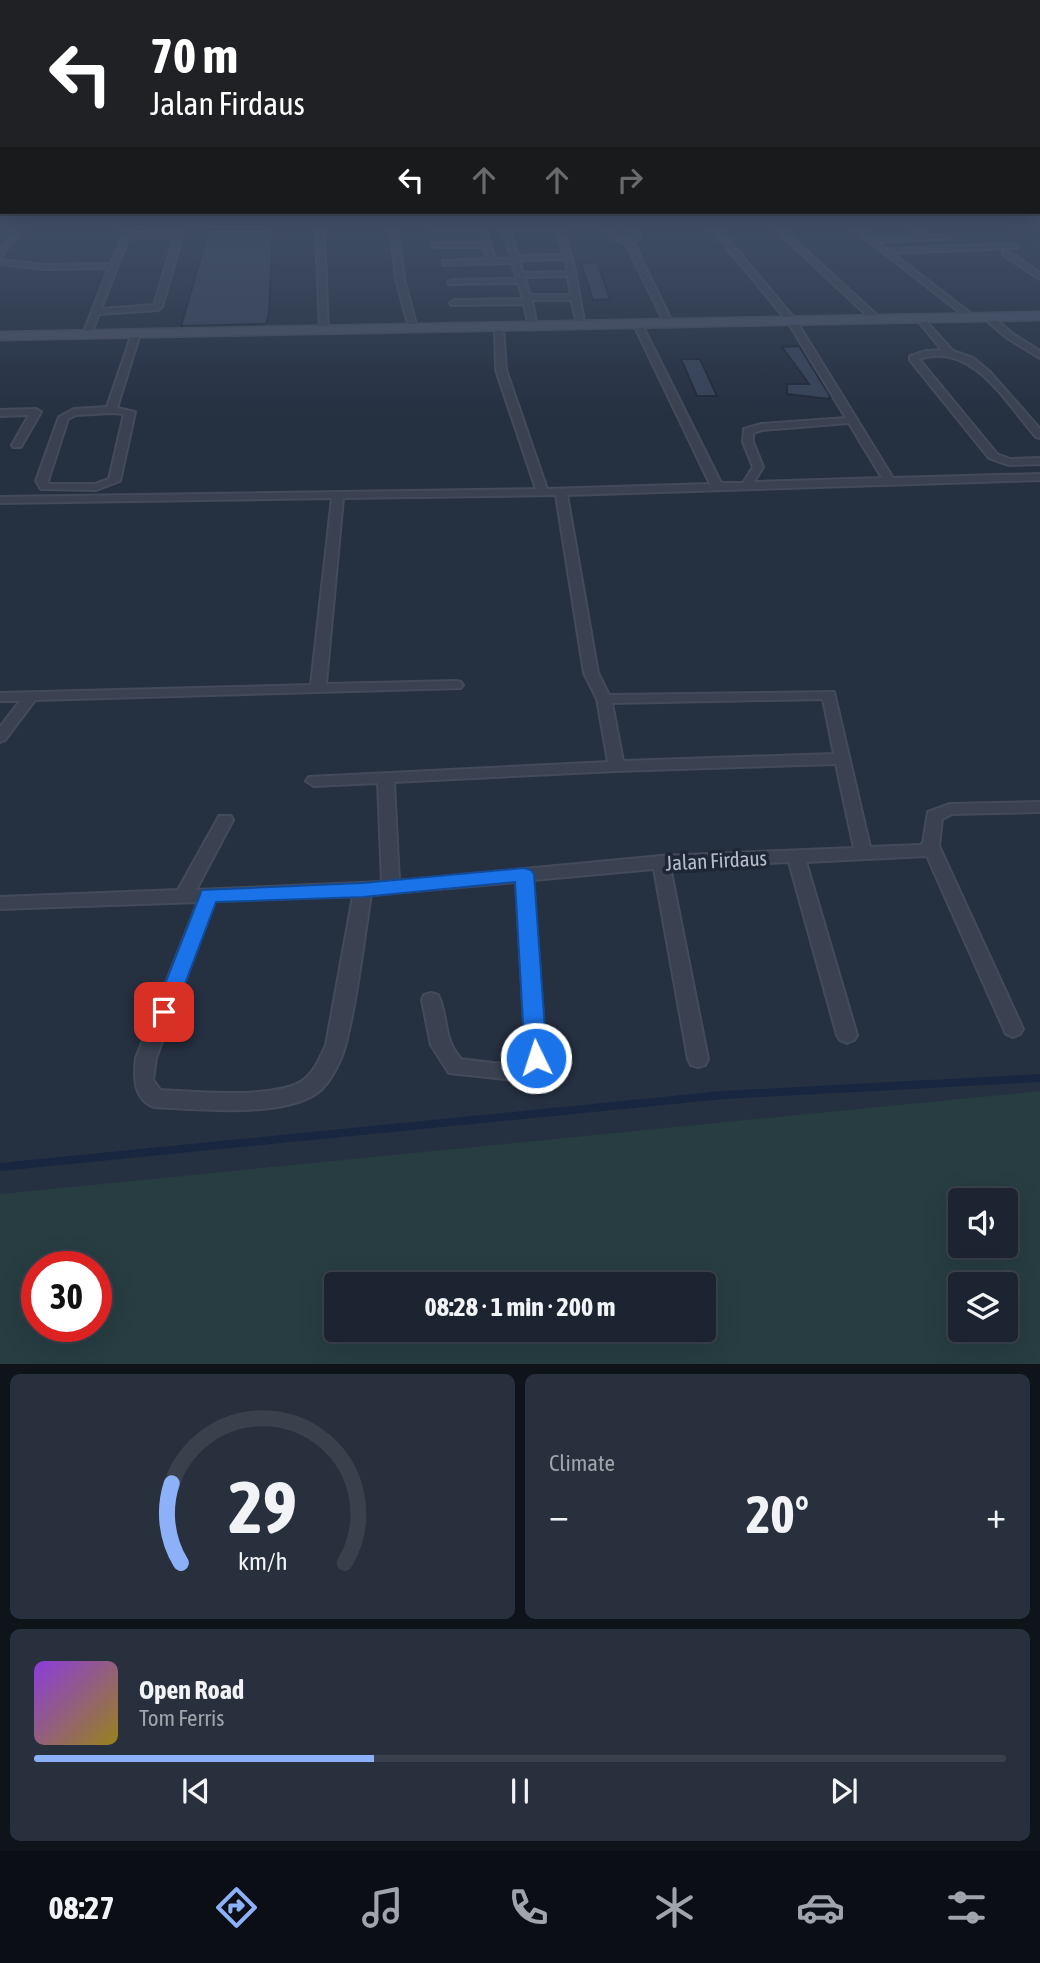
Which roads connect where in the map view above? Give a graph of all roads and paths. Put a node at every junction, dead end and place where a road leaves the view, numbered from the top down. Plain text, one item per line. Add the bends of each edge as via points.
1 (107, 288) edge
2 (163, 288) edge
3 (322, 288) edge
4 (402, 288) edge
5 (524, 288) edge
6 (573, 288) edge
7 (651, 288) edge
8 (764, 288) edge
9 (842, 288) edge
10 (932, 288) edge
11 (575, 298) junction
12 (528, 299) junction
13 (454, 303) dead end
14 (97, 312) junction
15 (1040, 316) edge
16 (988, 317) junction
17 (920, 318) junction
18 (971, 318) junction
19 (877, 320) junction
20 (792, 321) junction
21 (638, 324) junction
22 (669, 324) junction
23 (582, 326) junction
24 (499, 327) junction
25 (533, 327) junction
26 (413, 328) junction
27 (324, 330) junction
28 (87, 334) junction
29 (136, 334) junction
30 (1, 338) edge
31 (950, 354) junction
32 (1040, 355) edge
33 (111, 410) junction
34 (0, 413) edge
35 (853, 420) junction
36 (1040, 435) edge
37 (17, 445) dead end
38 (1040, 461) edge
39 (1040, 477) edge
40 (890, 482) junction
41 (746, 486) junction
42 (717, 487) junction
43 (561, 491) junction
44 (544, 492) junction
45 (338, 495) junction
46 (0, 500) edge
47 (456, 685) dead end
48 (318, 689) junction
49 (0, 697) edge
50 (30, 697) junction
51 (604, 699) junction
52 (0, 737) edge
53 (843, 759) junction
54 (616, 765) junction
55 (386, 778) junction
56 (314, 782) dead end
57 (1040, 807) edge
58 (225, 820) dead end
59 (931, 846) junction
60 (863, 854) junction
61 (796, 856) junction
62 (661, 862) junction
63 (524, 874) junction
64 (391, 887) junction
65 (363, 890) junction
66 (209, 895) junction
67 (184, 896) junction
68 (0, 903) edge
69 (431, 1000) dead end
70 (1013, 1030) dead end
71 (847, 1035) dead end
72 (698, 1059) dead end

1 - 14 street
2 - 14 street via 158,307
3 - 27 street
4 - 26 street
5 - 12 street
6 - 11 street
7 - 22 street
8 - 20 street
9 - 19 street
10 - 18 street
11 - 12 street
11 - 23 street
12 - 13 street
12 - 25 street
14 - 28 street
15 - 16 main road
16 - 18 main road
16 - 32 street
17 - 18 main road
17 - 19 main road
17 - 31 street
19 - 20 main road
20 - 22 main road
20 - 35 street
21 - 22 main road
21 - 23 main road
21 - 42 street
23 - 25 main road
24 - 25 main road
24 - 26 main road
24 - 44 street via 501,370
26 - 27 main road
27 - 29 main road
28 - 29 main road
28 - 30 main road
29 - 33 street
31 - 36 street via 973,361
31 - 38 street via 912,358 993,456 1009,462
33 - 33 street via 130,411 114,481 96,487 45,487 42,481 64,417
34 - 37 street via 36,412
35 - 40 street
35 - 41 street via 748,431 758,467
39 - 40 street
40 - 41 street
41 - 42 street
42 - 43 street
43 - 44 street
43 - 51 street via 591,673
44 - 45 street
45 - 46 street
45 - 48 street
47 - 48 street
48 - 50 street
49 - 50 street
50 - 52 street
51 - 53 street via 829,695
51 - 54 street
53 - 54 street
53 - 60 street
54 - 55 street
55 - 56 street
55 - 64 street
57 - 59 street via 938,812
58 - 67 street
59 - 60 street, Jalan Firdaus
59 - 70 street
60 - 61 street, Jalan Firdaus
61 - 62 street, Jalan Firdaus
61 - 71 street
62 - 63 street, Jalan Firdaus
62 - 72 street
63 - 64 street, Jalan Firdaus
63 - 69 street via 536,1058 530,1067 514,1072 456,1067 443,1054
64 - 65 street, Jalan Firdaus
65 - 66 street, Jalan Firdaus
65 - 66 street via 336,1045 310,1087 285,1097 227,1102 154,1098 143,1081 146,1058
66 - 67 street, Jalan Firdaus
67 - 68 street, Jalan Firdaus

